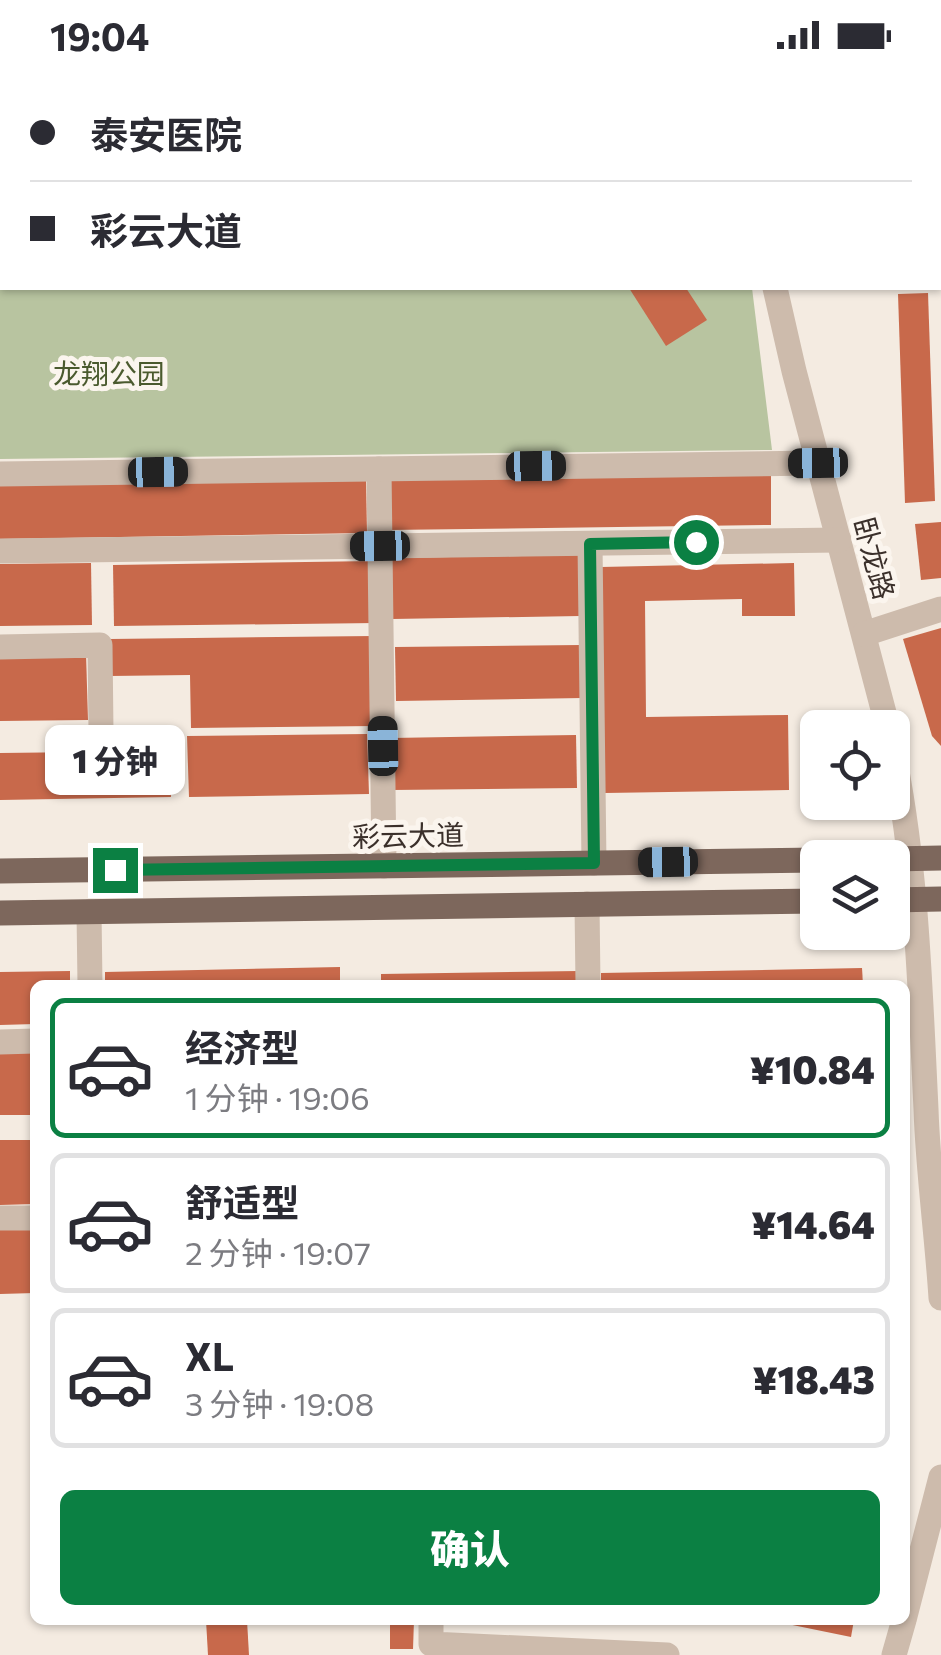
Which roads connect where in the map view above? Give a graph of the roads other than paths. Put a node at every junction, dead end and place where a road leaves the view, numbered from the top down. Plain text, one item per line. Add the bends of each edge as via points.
1 (775, 290) edge
2 (818, 463) junction
3 (379, 468) junction
4 (0, 474) edge
5 (839, 540) junction
6 (590, 544) junction
7 (380, 546) junction
8 (0, 551) edge
9 (941, 609) edge
10 (864, 634) junction
11 (0, 646) edge
12 (883, 710) edge
13 (101, 732) dead end
14 (910, 858) edge
15 (941, 858) edge
16 (800, 860) edge
17 (594, 863) junction
18 (384, 866) junction
19 (0, 872) edge
20 (916, 900) edge
21 (800, 901) edge
22 (587, 904) junction
23 (89, 912) junction
24 (0, 913) edge
25 (90, 980) edge
26 (588, 980) edge
27 (30, 1041) edge
28 (0, 1042) edge
29 (0, 1218) edge
30 (30, 1218) edge
31 (941, 1298) edge
32 (941, 1477) edge
33 (912, 1563) edge
34 (432, 1625) edge
35 (902, 1625) edge
36 (667, 1655) edge
37 (894, 1655) edge

1 - 2 street, 卧龙路
2 - 3 street
2 - 5 street, 卧龙路
3 - 4 street
3 - 7 street
5 - 6 street
5 - 10 street, 卧龙路
6 - 7 street
6 - 17 street
7 - 8 street
7 - 18 street
9 - 10 street
10 - 12 street, 卧龙路
11 - 13 street via 100,645
14 - 15 main road
16 - 17 main road, 彩云大道
17 - 18 main road, 彩云大道
18 - 19 main road, 彩云大道
20 - 31 street
21 - 22 main road
22 - 23 main road
22 - 26 street
23 - 24 main road
23 - 25 street
27 - 28 street
29 - 30 street
32 - 33 street
34 - 36 street via 431,1644
35 - 37 street

